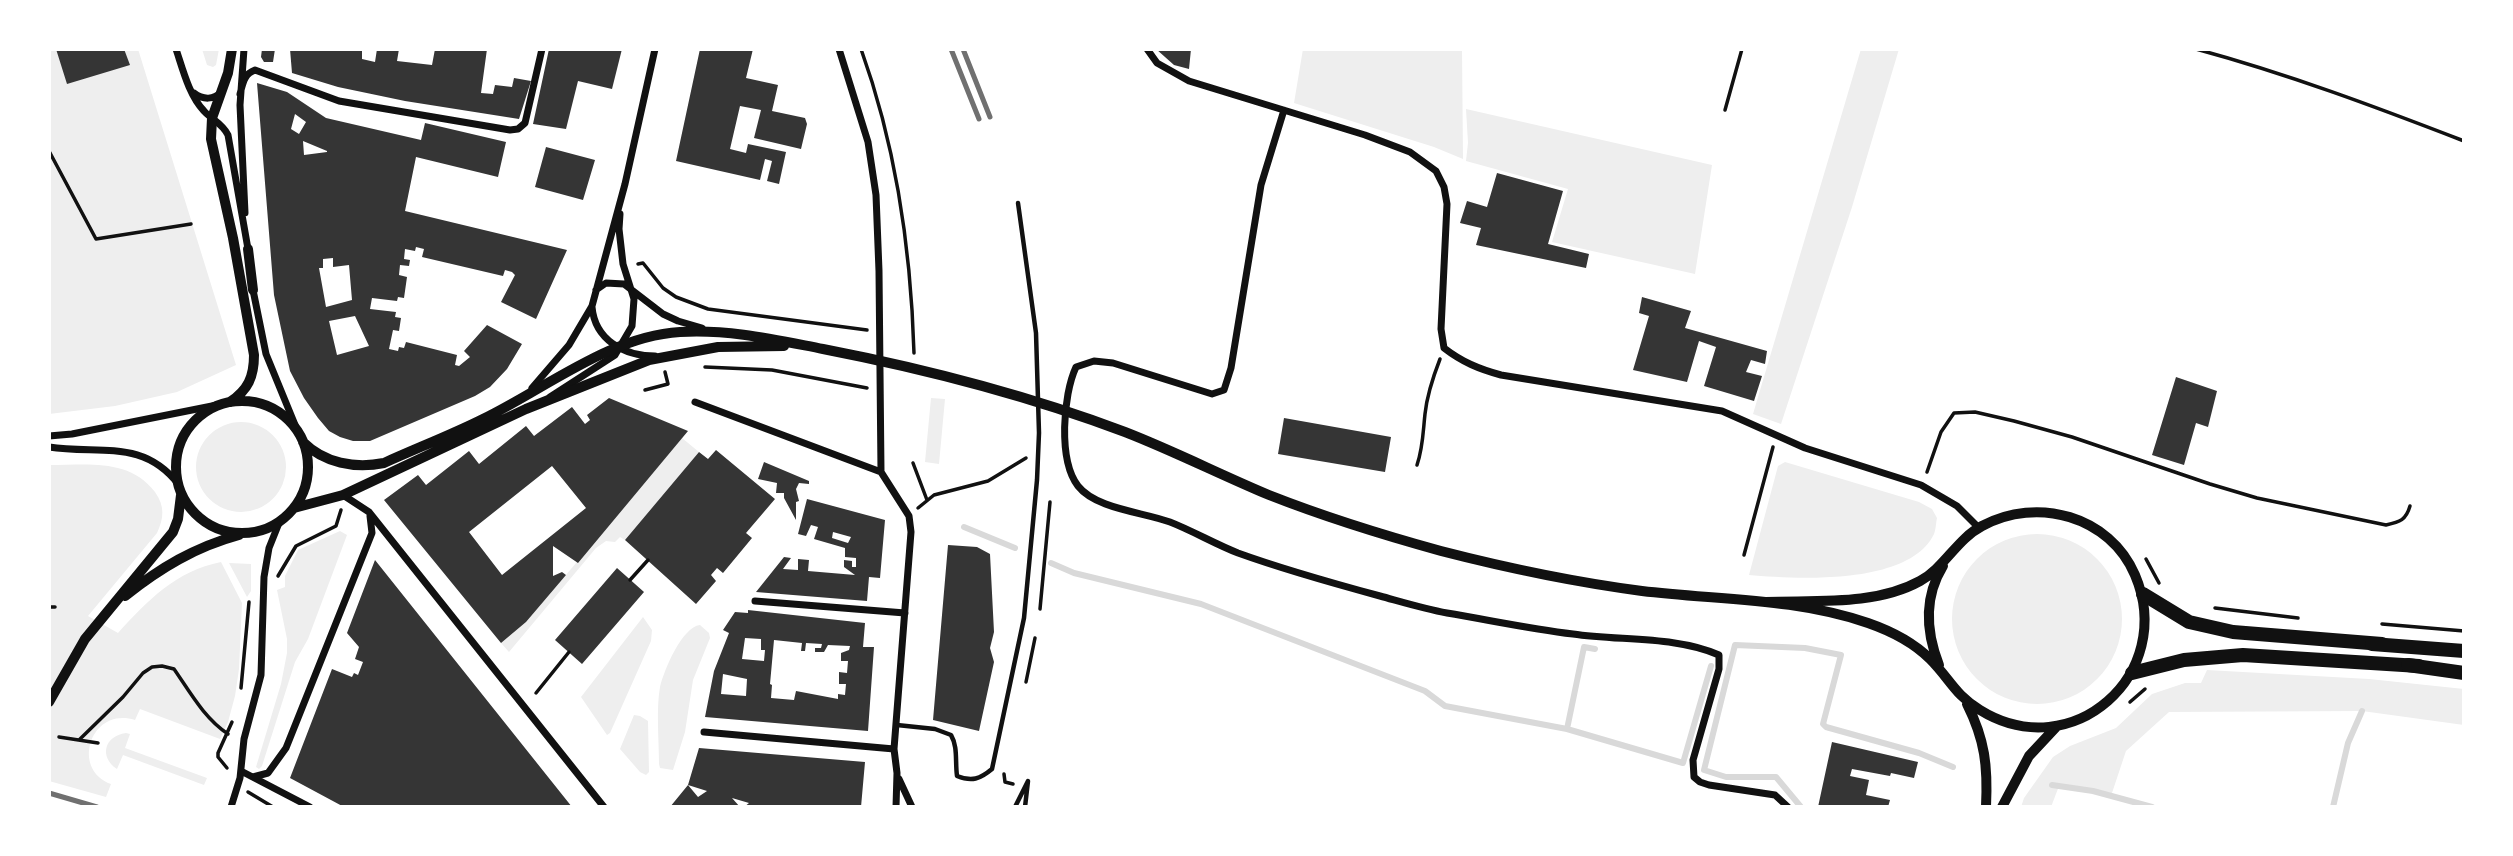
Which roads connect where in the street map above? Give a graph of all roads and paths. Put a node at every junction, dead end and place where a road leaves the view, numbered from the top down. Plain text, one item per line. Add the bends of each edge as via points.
1 (176, 49) edge
2 (233, 49) edge
3 (244, 49) edge
4 (542, 49) edge
5 (655, 49) edge
6 (839, 49) edge
7 (861, 49) edge
8 (1147, 49) edge
9 (1742, 49) edge
10 (2196, 49) edge
11 (242, 66) junction
12 (263, 72) junction
13 (224, 88) junction
14 (191, 90) junction
15 (240, 94) junction
16 (1284, 110) junction
17 (1725, 110) dead end
18 (212, 118) junction
19 (2464, 141) edge
20 (49, 151) edge
21 (622, 193) junction
22 (1018, 203) dead end
23 (191, 224) dead end
24 (248, 249) junction
25 (624, 264) junction
26 (253, 290) joint
27 (595, 292) junction
28 (633, 292) junction
29 (592, 306) junction
30 (879, 332) junction
31 (737, 333) junction
32 (621, 348) junction
33 (1444, 348) junction
34 (822, 349) junction
35 (670, 354) junction
36 (914, 362) dead end
37 (705, 367) dead end
38 (664, 370) dead end
39 (645, 390) dead end
40 (880, 391) junction
41 (528, 393) junction
42 (542, 402) junction
43 (695, 402) dead end
44 (226, 403) junction
45 (1776, 435) junction
46 (49, 436) edge
47 (301, 439) junction
48 (49, 447) edge
49 (1038, 450) junction
50 (913, 463) dead end
51 (1417, 465) dead end
52 (881, 472) junction
53 (1921, 485) junction
54 (180, 489) junction
55 (927, 500) junction
56 (342, 501) junction
57 (1050, 502) dead end
58 (2410, 506) dead end
59 (294, 508) junction
60 (369, 512) junction
61 (909, 516) junction
62 (279, 523) junction
63 (1978, 527) junction
64 (244, 534) junction
65 (1954, 549) junction
66 (1744, 555) dead end
67 (648, 560) dead end
68 (275, 579) dead end
69 (631, 580) dead end
70 (254, 594) dead end
71 (2143, 594) junction
72 (755, 601) dead end
73 (1766, 602) junction
74 (49, 607) edge
75 (55, 607) dead end
76 (2207, 607) dead end
77 (107, 611) junction
78 (1039, 611) dead end
79 (905, 613) junction
80 (2310, 619) dead end
81 (2380, 624) dead end
82 (2464, 631) edge
83 (1035, 637) dead end
84 (2464, 649) edge
85 (569, 652) dead end
86 (1941, 671) junction
87 (2464, 671) edge
88 (2132, 673) junction
89 (1025, 684) dead end
90 (241, 690) dead end
91 (537, 691) dead end
92 (1965, 701) junction
93 (49, 702) edge
94 (235, 715) dead end
95 (896, 725) junction
96 (2057, 726) junction
97 (704, 732) dead end
98 (228, 734) junction
99 (59, 737) dead end
100 (234, 737) dead end
101 (79, 740) junction
102 (98, 743) dead end
103 (894, 749) junction
104 (218, 753) dead end
105 (1007, 764) dead end
106 (241, 771) junction
107 (897, 774) junction
108 (253, 777) junction
109 (1025, 788) junction
110 (231, 807) edge
111 (310, 807) edge
112 (604, 807) edge
113 (897, 807) edge
114 (912, 807) edge
115 (1015, 807) edge
116 (1025, 807) edge
117 (1788, 807) edge
118 (1986, 807) edge
119 (2002, 807) edge

1 - 14 street
2 - 11 street
2 - 13 street
3 - 11 street
4 - 12 street via 525,123 510,130 339,101
5 - 21 street
6 - 30 street via 872,169
7 - 36 path via 901,199
8 - 16 street via 1172,74
9 - 17 path
10 - 19 path via 2349,96
11 - 12 street
11 - 15 street
12 - 15 street via 248,73
13 - 14 street via 213,98
13 - 18 street
14 - 18 street
15 - 24 street
16 - 33 street via 1391,144 1436,172 1447,204
16 - 117 street via 1261,185 1224,390 1212,394 1113,363 1094,361 1076,367 1064,435 1077,485 1092,498 1160,518 1235,552 1311,578 1443,612 1574,635 1700,647 1719,656 1719,669 1693,760 1694,777 1709,785 1775,795
18 - 24 street via 228,135
18 - 44 street via 211,139 254,355 254,371 244,391
20 - 23 path via 96,239
21 - 25 street via 619,229
21 - 27 street
22 - 49 lane via 1036,333
24 - 26 street
25 - 28 street
25 - 30 path via 643,263 663,288 708,309
26 - 47 street via 266,354
27 - 28 street via 606,283 616,283
27 - 29 street
28 - 31 street via 678,321
28 - 32 street via 632,326
29 - 32 street via 595,325 609,343
29 - 41 street via 569,345
30 - 40 street
31 - 32 street via 668,333
31 - 34 street
32 - 35 street via 640,356
32 - 41 street
32 - 42 street via 606,363
33 - 45 street via 1473,367 1501,375 1721,411
33 - 51 path via 1431,382
34 - 35 street via 718,347
34 - 73 street via 957,378 1126,432 1276,498 1446,552 1593,584
35 - 42 street
37 - 40 path via 772,370
38 - 39 path via 668,384
40 - 52 street
41 - 47 street via 483,419 384,463 345,464 319,455
42 - 56 street
43 - 52 street
44 - 46 street
44 - 47 street via 258,403 276,410
44 - 54 street via 206,411 183,438 177,455
45 - 53 street
45 - 66 path
47 - 59 street via 308,474
48 - 54 street via 121,450 142,456 170,474
49 - 55 path via 988,481
49 - 95 lane via 1024,618 992,769 978,779 965,779 957,775 951,735
50 - 55 path
52 - 61 street
53 - 58 path via 1941,432 1954,413 1975,412 2072,437 2257,498 2386,525 2400,522
53 - 63 street via 1957,506
54 - 64 street via 201,519
54 - 77 street via 173,532
55 - 61 path
56 - 59 street
56 - 60 street
56 - 68 path via 336,526 296,546
57 - 78 path
59 - 62 street
60 - 108 street via 372,533 286,748 268,773
60 - 112 street
61 - 79 street
62 - 64 street
62 - 106 street via 268,548 261,675 244,739
63 - 65 street
63 - 71 street via 2010,514 2044,511 2078,519 2107,537 2130,563
64 - 77 street via 214,542 164,566
65 - 73 street via 1936,570 1892,592 1852,599
65 - 86 street via 1936,577 1928,608 1930,641
67 - 69 path
70 - 90 path via 246,610
71 - 84 main road via 2189,622 2233,632
71 - 88 street via 2146,621
72 - 79 street
73 - 86 street via 1861,621 1890,632 1913,644
74 - 75 path
76 - 80 path
77 - 93 street via 85,639
79 - 95 street
81 - 82 path
83 - 89 path
85 - 91 path
86 - 92 street
87 - 88 main road via 2243,655 2184,660
88 - 96 street via 2112,698 2087,716
92 - 96 street via 1996,720 2026,728
92 - 118 street via 1984,745
94 - 98 path
95 - 103 street
96 - 119 street via 2029,756
97 - 103 street
98 - 100 path
98 - 101 path via 194,700 174,669 162,666 143,673
98 - 104 path
99 - 101 path
101 - 102 path
103 - 107 street
105 - 109 path via 1005,782
106 - 108 street
106 - 110 street
107 - 113 street
107 - 114 street
108 - 111 street
109 - 115 lane
109 - 116 lane via 1028,781

